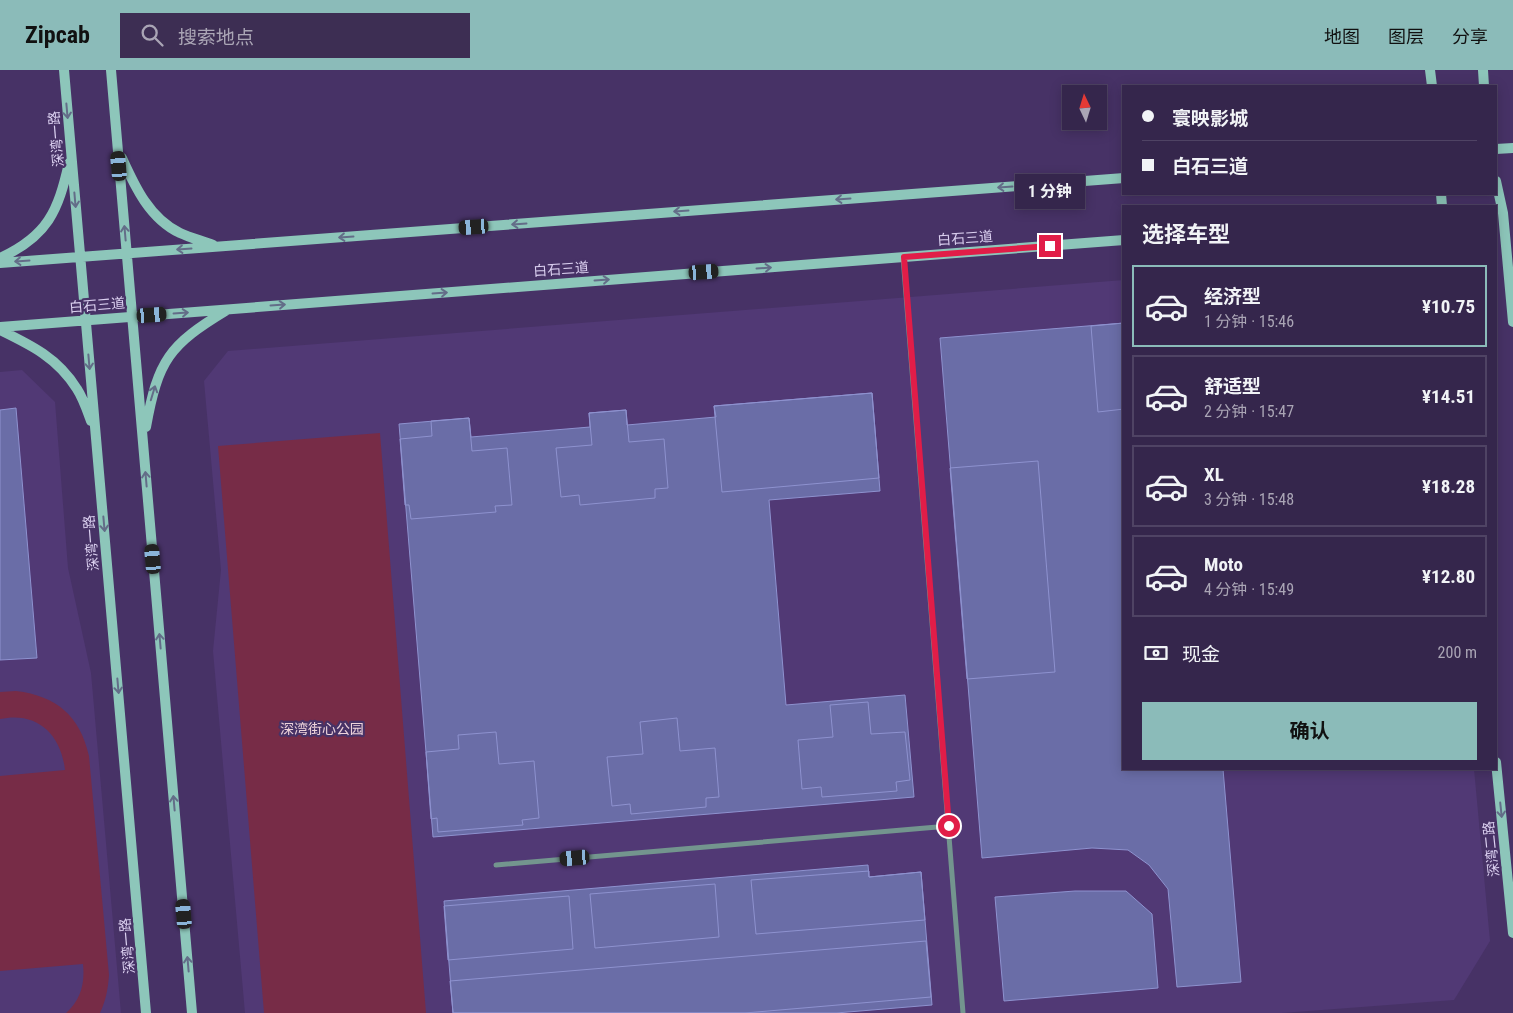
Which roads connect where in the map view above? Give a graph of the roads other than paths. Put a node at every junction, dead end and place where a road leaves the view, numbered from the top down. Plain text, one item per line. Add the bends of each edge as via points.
1 (64, 70) edge
2 (111, 70) edge
3 (1430, 70) edge
4 (1482, 70) edge
5 (1432, 85) edge
6 (1484, 85) edge
7 (118, 148) junction
8 (1513, 148) edge
9 (1497, 150) edge
10 (71, 152) junction
11 (1122, 178) edge
12 (1497, 185) edge
13 (1504, 213) edge
14 (1122, 240) edge
15 (217, 247) junction
16 (127, 253) junction
17 (80, 257) junction
18 (904, 257) junction
19 (0, 258) edge
20 (0, 263) edge
21 (229, 309) junction
22 (132, 316) junction
23 (86, 320) junction
24 (1513, 322) edge
25 (0, 329) edge
26 (95, 430) junction
27 (143, 441) junction
28 (1497, 770) edge
29 (949, 826) junction
30 (496, 865) dead end
31 (1513, 933) edge
32 (146, 1013) edge
33 (192, 1013) edge
34 (962, 1013) edge

1 -> 10 street, 深湾一路
2 - 7 street
3 - 5 street
4 - 6 street
7 - 15 street via 141,198 157,216 179,233
16 -> 7 street
8 - 9 street
10 -> 17 street, 深湾一路
10 - 19 street via 56,210 27,243
11 -> 15 street
12 - 13 street
13 - 24 street
14 - 18 street, 白石三道
15 -> 16 street
16 - 17 street
16 - 22 street
17 -> 20 street
17 - 23 street, 深湾一路
21 -> 18 street, 白石三道
18 - 29 street
22 -> 21 street, 白石三道
27 -> 21 street via 151,399 160,372 171,353 186,337
22 - 23 street, 白石三道
22 - 27 street
23 - 25 street, 白石三道
23 -> 26 street, 深湾一路
25 - 26 street via 35,347 65,371 78,390
26 -> 32 street, 深湾一路
33 -> 27 street
28 -> 31 street, 深湾二路
29 - 30 street
29 - 34 street

